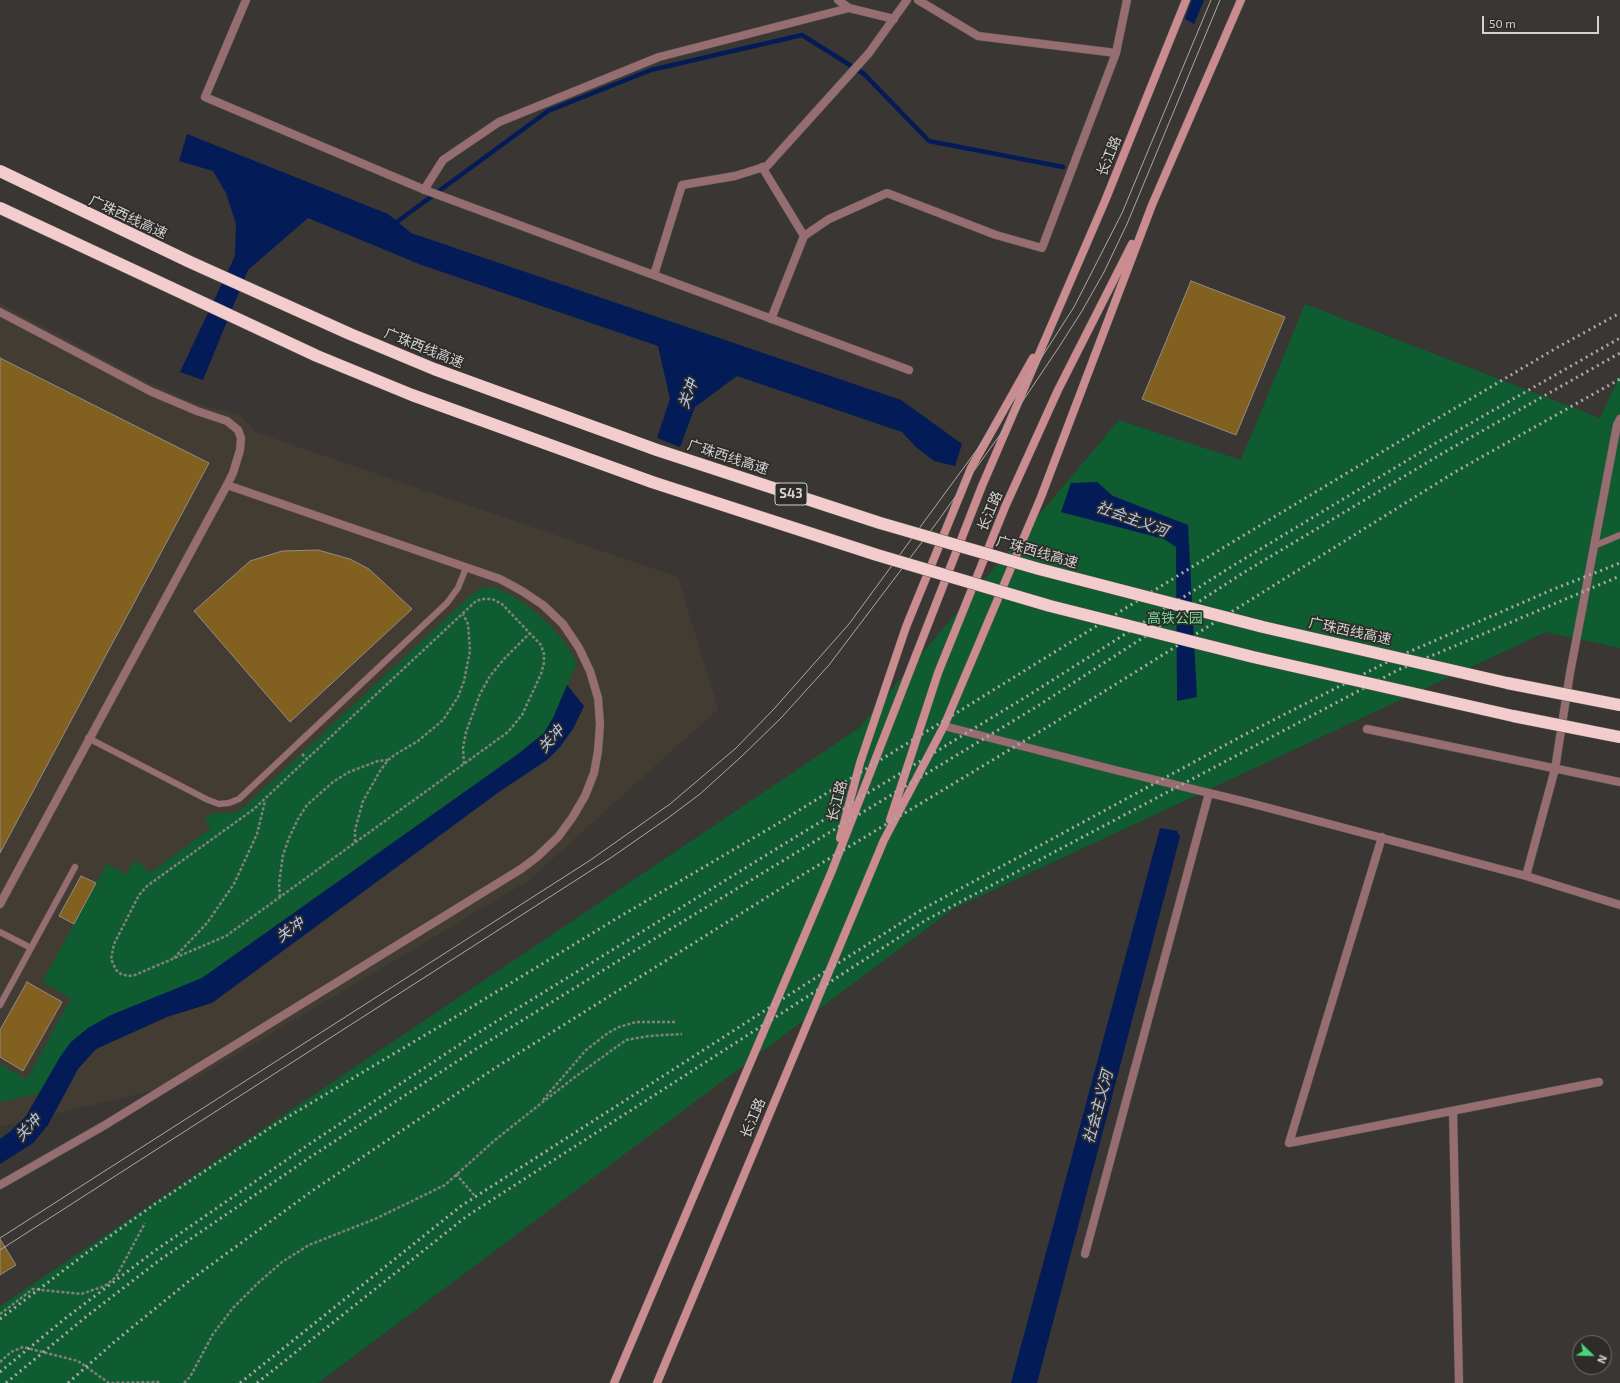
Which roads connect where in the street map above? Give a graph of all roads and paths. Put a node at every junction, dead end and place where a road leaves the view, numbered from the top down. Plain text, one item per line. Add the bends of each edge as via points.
1 (246, 0) edge
2 (838, 0) edge
3 (907, 0) edge
4 (918, 0) edge
5 (1127, 0) edge
6 (1186, 0) edge
7 (1241, 0) edge
8 (849, 8) junction
9 (894, 19) junction
10 (1116, 53) junction
11 (762, 168) junction
12 (0, 171) edge
13 (424, 190) junction
14 (1152, 205) junction
15 (0, 208) edge
16 (804, 236) junction
17 (654, 275) junction
18 (0, 312) edge
19 (771, 319) junction
20 (1054, 321) junction
21 (909, 370) dead end
22 (1620, 419) edge
23 (227, 485) junction
24 (1620, 535) edge
25 (1594, 546) junction
26 (466, 568) junction
27 (463, 614) junction
28 (530, 633) junction
29 (1620, 705) edge
30 (944, 726) junction
31 (1367, 729) dead end
32 (1620, 737) edge
33 (88, 738) junction
34 (295, 746) junction
35 (307, 759) junction
36 (388, 760) junction
37 (464, 764) junction
38 (1555, 769) junction
39 (1620, 782) edge
40 (1209, 793) junction
41 (265, 800) junction
42 (1382, 837) junction
43 (884, 840) junction
44 (356, 842) junction
45 (76, 866) dead end
46 (831, 873) junction
47 (1526, 876) junction
48 (280, 896) junction
49 (0, 904) edge
50 (1620, 905) edge
51 (0, 932) edge
52 (30, 948) junction
53 (173, 959) junction
54 (0, 1005) edge
55 (676, 1022) dead end
56 (682, 1034) dead end
57 (1599, 1082) dead end
58 (539, 1105) junction
59 (1453, 1111) junction
60 (456, 1174) junction
61 (0, 1185) edge
62 (474, 1195) dead end
63 (145, 1222) dead end
64 (1085, 1254) dead end
65 (0, 1314) edge
66 (0, 1362) edge
67 (159, 1383) edge
68 (184, 1383) edge
69 (614, 1383) edge
70 (656, 1383) edge
71 (1460, 1383) edge

1 - 13 street via 205,97
2 - 8 street
3 - 9 street
4 - 10 street via 978,36
5 - 10 street
6 - 20 main road, 长江路
7 - 14 main road, 长江路
8 - 9 street
8 - 13 street via 659,57 499,122 444,160
9 - 11 street via 843,83 788,144
10 - 16 street via 1042,248 996,235 887,193 829,219
11 - 16 street
11 - 17 street via 735,176 682,185
12 - 29 highway, 广珠西线高速 / S43, bridge via 190,262 350,334 434,369 657,450 880,523 1039,569 1263,627 1507,683
13 - 17 street
14 - 30 main road, 长江路 via 1041,497
14 - 43 main road, 长江路 via 1058,390 1005,507 938,673
15 - 32 highway, S43, bridge via 316,356 489,424 682,492 877,555 1050,606 1260,659 1513,716
16 - 19 street
17 - 19 street
18 - 23 street via 150,391 233,425 241,438 240,450
19 - 21 street
20 - 46 main road, 长江路 via 982,486
20 - 46 main road, 长江路 via 971,468 906,627 860,763
22 - 25 street
23 - 26 street
23 - 33 street
24 - 25 lane
25 - 38 street
26 - 34 lane via 458,588 447,603
26 - 61 street via 500,579 543,605 563,624 590,671 598,698 598,751 592,779 585,796 558,837 521,869 106,1125
27 - 28 path via 476,601 483,598 492,599 502,604
27 - 35 path
27 - 36 path via 468,624 470,651 458,698 443,720 432,730
28 - 37 path via 490,676 480,694 466,732
28 - 37 path via 541,645 544,663 522,715 508,732
30 - 40 street
30 - 43 main road, 长江路
31 - 38 street
33 - 34 lane via 219,804 239,799
33 - 49 street
34 - 35 path
35 - 41 path
36 - 44 path via 363,801 355,830
36 - 48 path via 349,772 333,782 308,805 298,819 283,855 279,877
37 - 44 path
38 - 39 street
38 - 47 street
40 - 42 street
40 - 64 street
41 - 53 path via 257,834 234,884 207,923
41 - 53 path via 147,886 111,952 116,970 128,976
42 - 47 street
42 - 59 street via 1290,1143
43 - 70 main road, 长江路
44 - 48 path
45 - 52 lane
46 - 69 main road, 长江路
47 - 50 street
48 - 53 path via 226,936
51 - 52 lane
52 - 54 lane
55 - 58 path via 636,1022 608,1033 586,1050
56 - 58 path via 626,1040
57 - 59 street
58 - 60 path
59 - 71 street
60 - 62 path
60 - 68 path via 445,1185 375,1219 309,1245 282,1262 234,1308 213,1334 190,1377
63 - 65 path via 116,1277 105,1286 81,1294 33,1289
66 - 67 path via 11,1352 23,1347 78,1362 109,1383

